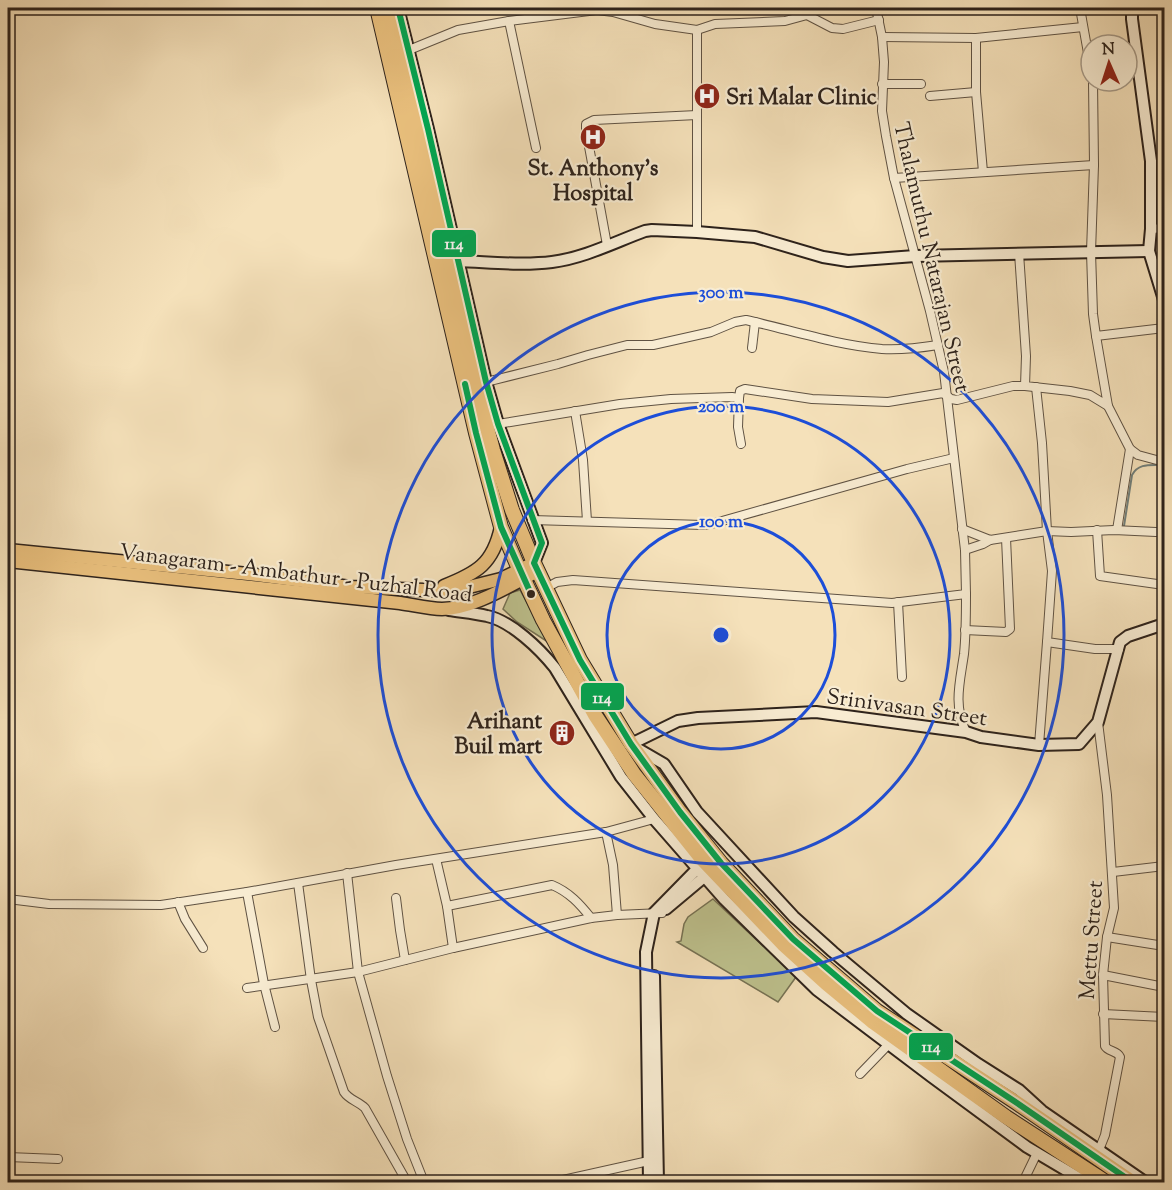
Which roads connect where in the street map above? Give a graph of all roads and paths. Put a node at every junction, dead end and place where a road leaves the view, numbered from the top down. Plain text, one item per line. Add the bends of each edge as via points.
1 (377, 8) edge
2 (389, 8) edge
3 (398, 8) edge
4 (798, 8) edge
5 (876, 8) edge
6 (1080, 8) edge
7 (1132, 8) edge
8 (807, 15) junction
9 (879, 20) junction
10 (509, 21) junction
11 (1083, 27) junction
12 (697, 30) junction
13 (1084, 33) edge
14 (882, 37) junction
15 (976, 38) junction
16 (409, 50) junction
17 (882, 84) junction
18 (921, 84) dead end
19 (976, 92) junction
20 (1093, 93) edge
21 (930, 96) dead end
22 (697, 115) junction
23 (536, 148) dead end
24 (1094, 165) junction
25 (983, 172) junction
26 (894, 178) junction
27 (1164, 228) edge
28 (1151, 229) junction
29 (697, 232) junction
30 (607, 245) junction
31 (1149, 251) junction
32 (1091, 252) junction
33 (1019, 253) junction
34 (915, 256) junction
35 (458, 261) junction
36 (1164, 300) edge
37 (755, 322) junction
38 (1164, 328) edge
39 (1096, 336) junction
40 (938, 345) junction
41 (752, 348) dead end
42 (486, 382) junction
43 (1025, 386) junction
44 (1036, 387) junction
45 (947, 396) junction
46 (739, 398) junction
47 (1108, 406) junction
48 (575, 411) junction
49 (498, 424) junction
50 (741, 444) dead end
51 (1130, 449) junction
52 (954, 458) junction
53 (1164, 462) edge
54 (532, 520) junction
55 (587, 521) junction
56 (501, 527) junction
57 (962, 529) junction
58 (1097, 530) junction
59 (1118, 530) junction
60 (1047, 531) junction
61 (1156, 532) dead end
62 (1006, 538) junction
63 (990, 540) junction
64 (8, 550) edge
65 (965, 550) junction
66 (8, 561) edge
67 (536, 567) junction
68 (521, 574) junction
69 (1164, 585) edge
70 (546, 588) junction
71 (431, 590) junction
72 (966, 594) junction
73 (898, 602) junction
74 (443, 609) junction
75 (1164, 624) edge
76 (965, 630) junction
77 (1047, 642) junction
78 (1119, 649) junction
79 (902, 677) dead end
80 (1098, 722) junction
81 (966, 732) junction
82 (631, 744) junction
83 (1039, 745) junction
84 (654, 819) junction
85 (606, 832) junction
86 (436, 859) junction
87 (709, 866) junction
88 (1164, 866) edge
89 (1113, 872) junction
90 (347, 873) junction
91 (298, 883) junction
92 (247, 892) junction
93 (396, 898) dead end
94 (8, 899) edge
95 (178, 902) junction
96 (447, 906) junction
97 (658, 913) junction
98 (617, 915) junction
99 (591, 918) junction
100 (1107, 938) junction
101 (1164, 946) edge
102 (203, 948) dead end
103 (453, 948) junction
104 (405, 960) junction
105 (358, 972) junction
106 (1103, 975) junction
107 (311, 980) junction
108 (264, 984) junction
109 (1164, 987) edge
110 (247, 988) dead end
111 (1103, 1014) junction
112 (1164, 1017) edge
113 (275, 1028) dead end
114 (889, 1044) junction
115 (860, 1074) dead end
116 (1037, 1153) junction
117 (1100, 1155) junction
118 (8, 1157) edge
119 (58, 1158) dead end
120 (653, 1160) junction
121 (407, 1182) edge
122 (424, 1182) edge
123 (554, 1182) edge
124 (649, 1182) edge
125 (658, 1182) edge
126 (1023, 1182) edge
127 (1086, 1182) edge
128 (1106, 1182) edge
129 (1132, 1182) edge
130 (1145, 1182) edge

1 - 56 highway
2 - 67 highway via 493,450
3 - 16 street
4 - 8 street
5 - 9 street, Thalamuthu Natarajan Street
6 - 11 street
7 - 28 street via 1151,161
8 - 9 street via 832,28 843,29
8 - 12 street via 785,21 715,24
9 - 14 street, Thalamuthu Natarajan Street
10 - 12 street via 597,10
10 - 16 street via 458,30
10 - 23 street
11 - 13 street
11 - 15 street
12 - 22 street
14 - 15 street
14 - 17 street, Thalamuthu Natarajan Street
15 - 19 street
16 - 35 street
17 - 18 street
17 - 26 street, Thalamuthu Natarajan Street via 882,111
19 - 21 street
19 - 25 street
20 - 24 street
22 - 29 street
22 - 30 street via 594,120 586,124
24 - 25 street
24 - 32 street
25 - 26 street
26 - 34 street, Thalamuthu Natarajan Street
27 - 28 street
28 - 31 street
29 - 30 street via 645,231
29 - 34 street via 755,237 848,261
30 - 35 street via 572,258 534,264
31 - 32 street
31 - 36 street
32 - 33 street
32 - 39 street
33 - 34 street
33 - 43 street
34 - 40 street, Thalamuthu Natarajan Street
35 - 42 street
37 - 40 street via 883,349
37 - 41 street
37 - 42 street via 735,322 711,332 653,345 627,345
38 - 39 street
39 - 47 street
40 - 45 street, Thalamuthu Natarajan Street
42 - 49 street
43 - 44 street
43 - 45 street via 957,400
44 - 47 street via 1090,395
44 - 60 street
45 - 46 street via 944,393 888,402 812,399 745,389
45 - 52 street, Thalamuthu Natarajan Street
46 - 48 street via 671,399
46 - 50 street
47 - 51 street
48 - 49 street
48 - 55 street via 584,460
49 - 54 street
51 - 53 street
51 - 59 street
52 - 55 street via 715,524
52 - 57 street, Thalamuthu Natarajan Street
54 - 55 street
54 - 67 street via 542,543
56 - 68 highway
56 - 71 main road via 498,545 481,568
57 - 63 street
57 - 65 street, Thalamuthu Natarajan Street
58 - 59 street
58 - 60 street
58 - 69 street via 1100,576
59 - 61 street
60 - 62 street
60 - 77 street via 1052,571
62 - 63 street
62 - 76 street via 1010,629
63 - 65 street
64 - 71 main road via 350,587
65 - 72 street, Thalamuthu Natarajan Street
66 - 74 main road, Vanagaram - Ambathur - Puzhal Road
67 - 68 main road
67 - 70 highway
68 - 71 main road via 448,591
68 - 74 main road via 488,597
68 - 87 highway via 595,715 634,774
70 - 73 street via 573,580
70 - 82 highway via 580,660
72 - 73 street
72 - 76 street, Thalamuthu Natarajan Street
73 - 79 street
74 - 84 street, Vanagaram - Ambathur - Puzhal Road via 490,616 543,653 621,777
75 - 78 street via 1128,636 1120,642
76 - 81 street, Thalamuthu Natarajan Street via 958,696
77 - 78 street
77 - 83 street
78 - 80 street, Srinivasan Street
80 - 83 street, Srinivasan Street via 1079,744
80 - 89 street, Mettu Street
81 - 82 street, Srinivasan Street via 816,712 678,721
81 - 83 street, Srinivasan Street
82 - 87 highway via 680,812
82 - 117 street via 664,764 697,812 794,917 832,952 907,1014 1020,1090
84 - 85 street
84 - 87 street, Vanagaram - Ambathur - Puzhal Road
85 - 86 street
85 - 98 street
86 - 90 street
86 - 96 street
87 - 97 street
87 - 114 street, Vanagaram - Ambathur - Puzhal Road via 724,899 817,990
87 - 117 highway via 878,1011
87 - 128 highway via 783,944 873,1022 1006,1117
88 - 89 street
89 - 100 street, Mettu Street via 1114,908
90 - 91 street
90 - 105 street
91 - 92 street
91 - 107 street
92 - 95 street
92 - 108 street
93 - 104 street
94 - 95 street via 49,904
95 - 102 street
96 - 99 street via 552,885 578,902
96 - 103 street
97 - 98 street
97 - 120 street via 646,952
98 - 99 street
99 - 103 street
100 - 101 street
100 - 106 street, Mettu Street
103 - 104 street
104 - 105 street
105 - 107 street
105 - 122 street via 403,1128
106 - 109 street
106 - 111 street, Mettu Street
107 - 108 street
107 - 121 street via 318,1017 344,1092 365,1108
108 - 110 street
108 - 113 street
111 - 112 street
111 - 117 street, Mettu Street via 1105,1047 1120,1057
114 - 115 street
114 - 116 street, Vanagaram - Ambathur - Puzhal Road
116 - 126 street
116 - 127 street, Vanagaram - Ambathur - Puzhal Road
117 - 129 highway
117 - 130 street
118 - 119 street
120 - 123 street
120 - 124 street
120 - 125 street

